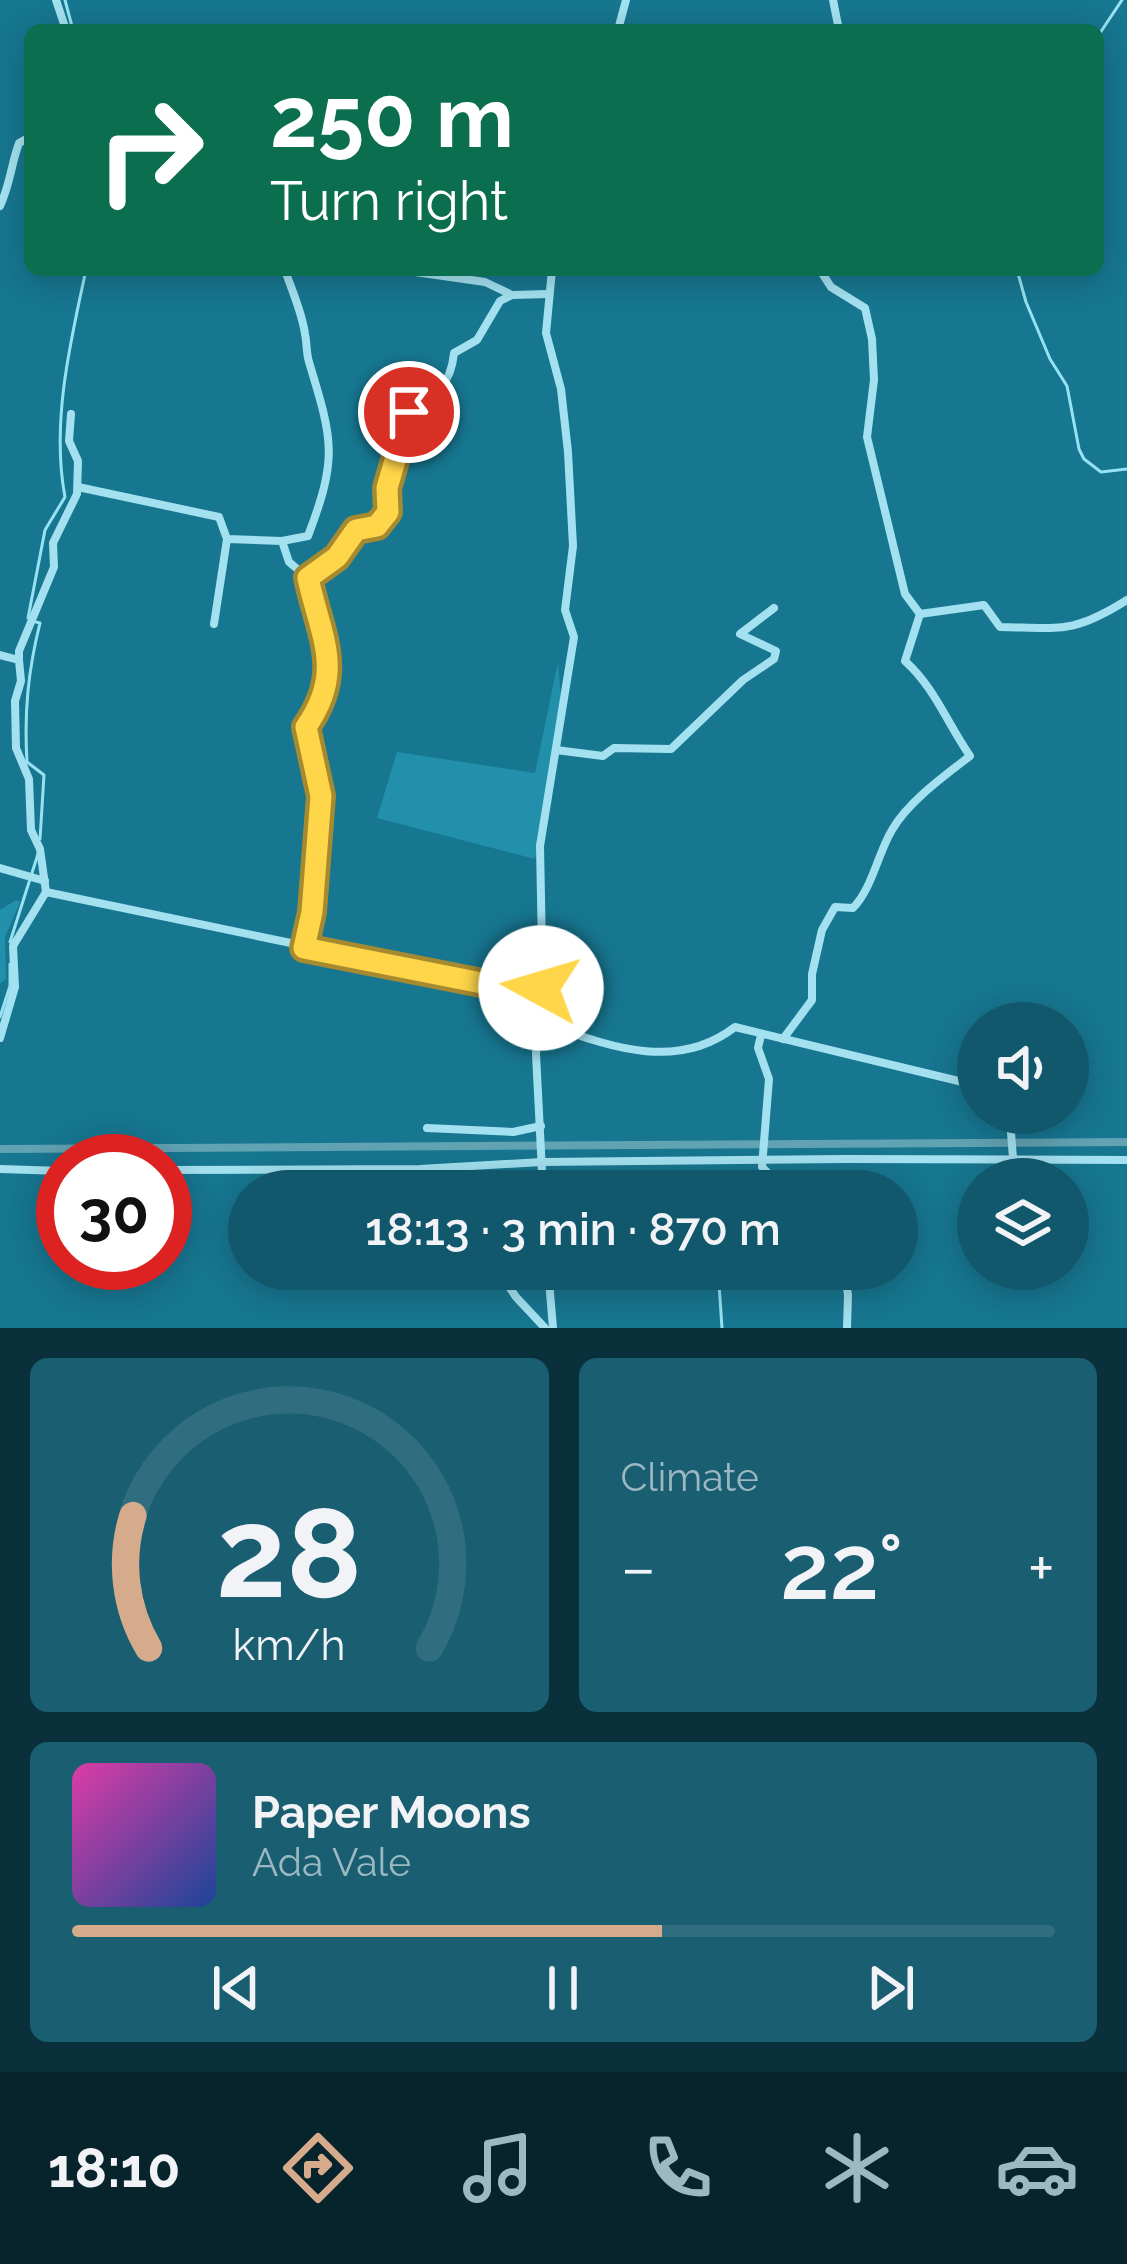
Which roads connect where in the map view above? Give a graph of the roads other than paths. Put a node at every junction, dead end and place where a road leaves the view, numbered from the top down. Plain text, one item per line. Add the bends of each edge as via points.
1 (24, 140) edge
2 (0, 155) edge
3 (13, 159) junction
4 (0, 206) edge
5 (287, 276) edge
6 (443, 276) edge
7 (551, 276) edge
8 (824, 276) edge
9 (548, 294) junction
10 (512, 295) junction
11 (71, 414) dead end
12 (77, 487) junction
13 (226, 539) junction
14 (282, 541) junction
15 (308, 578) junction
16 (1127, 600) edge
17 (774, 608) dead end
18 (920, 614) junction
19 (214, 624) dead end
20 (0, 655) edge
21 (19, 660) junction
22 (556, 751) junction
23 (0, 868) edge
24 (45, 880) junction
25 (46, 892) junction
26 (304, 948) junction
27 (541, 988) junction
28 (540, 1022) junction
29 (761, 1035) junction
30 (0, 1038) edge
31 (783, 1039) junction
32 (957, 1080) edge
33 (541, 1126) junction
34 (427, 1128) dead end
35 (1014, 1134) edge
36 (1013, 1155) junction
37 (1127, 1160) edge
38 (764, 1161) junction
39 (542, 1162) junction
40 (0, 1169) edge
41 (36, 1170) edge
42 (192, 1170) edge
43 (542, 1170) edge
44 (765, 1170) edge
45 (511, 1290) edge
46 (548, 1290) edge
47 (847, 1290) edge
48 (549, 1328) edge
49 (847, 1328) edge

1 - 3 street
2 - 3 street
3 - 4 street
5 - 14 street via 331,443 308,536
6 - 10 street
7 - 9 street
8 - 18 street via 866,308 874,380 867,437 905,594
9 - 10 street
9 - 22 street via 573,547 565,610 574,637
10 - 15 street via 477,340 454,353 435,396 409,412 388,512 377,526 356,530
11 - 12 street
12 - 13 street via 219,517
12 - 21 street
13 - 14 street
13 - 19 street
14 - 15 street via 289,562
15 - 26 street via 329,663 324,700 306,727 321,796
16 - 18 street via 1070,629 1000,627 984,604
17 - 22 street via 740,634 776,651 774,659 671,749 614,748 603,757
18 - 31 street via 905,661 937,694 970,756 896,822 853,908 835,907 823,929 812,1000
20 - 21 street
21 - 24 street via 16,748 29,779 31,830
22 - 27 street via 540,846
23 - 24 street
24 - 25 street
25 - 26 street
25 - 30 street via 13,946 15,987
26 - 27 street
27 - 28 street
28 - 29 street via 628,1052 717,1041 735,1028
28 - 33 street
29 - 31 street
29 - 38 street via 769,1079
31 - 32 street
33 - 34 street
33 - 39 street
35 - 36 street
36 - 37 street
36 - 38 street
38 - 39 street
38 - 44 street
39 - 42 street
39 - 43 street
40 - 41 street
45 - 48 street
46 - 48 street
47 - 49 street

